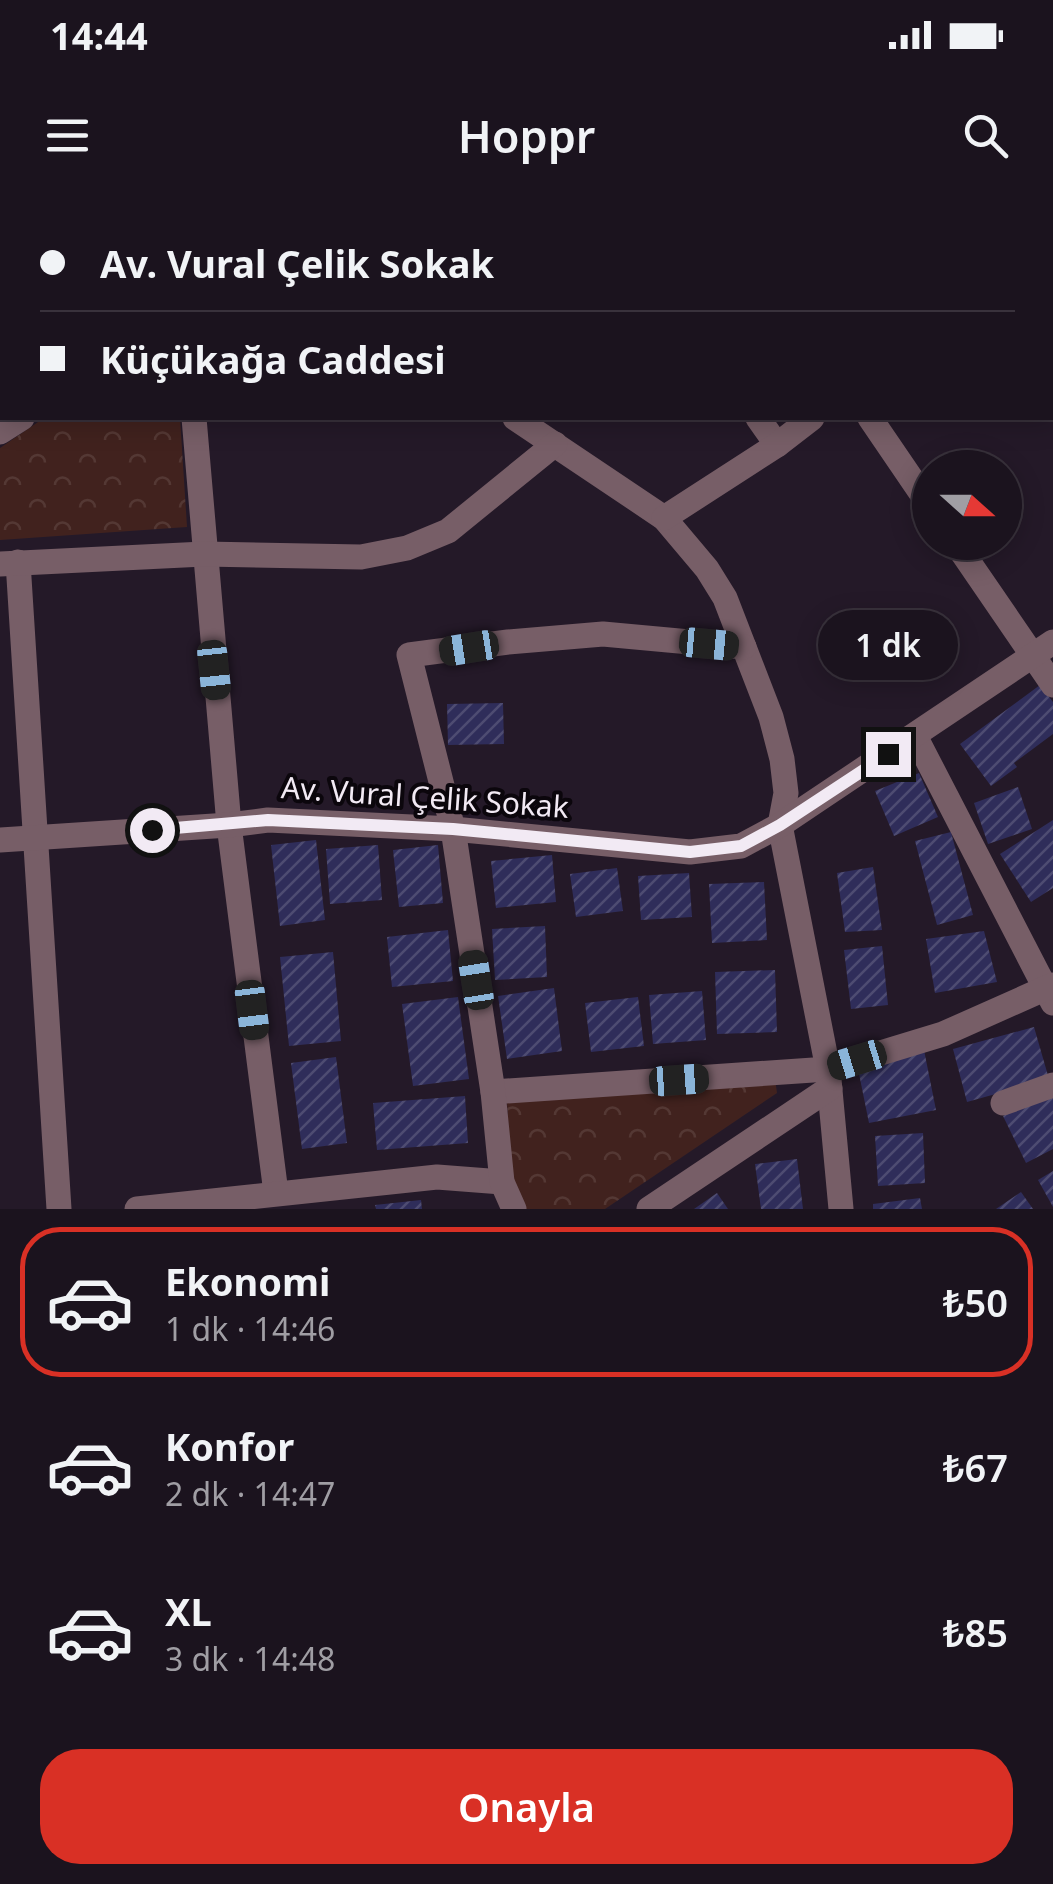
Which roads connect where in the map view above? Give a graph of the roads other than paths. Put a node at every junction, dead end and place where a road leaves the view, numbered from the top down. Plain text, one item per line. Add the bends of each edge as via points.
1 (194, 420) edge
2 (518, 420) edge
3 (759, 420) edge
4 (809, 420) edge
5 (871, 420) edge
6 (555, 444) junction
7 (777, 445) junction
8 (912, 480) edge
9 (664, 518) junction
10 (204, 554) junction
11 (970, 560) edge
12 (9, 563) edge
13 (744, 647) junction
14 (1043, 648) edge
15 (1053, 685) edge
16 (914, 736) junction
17 (780, 825) junction
18 (229, 826) junction
19 (453, 829) junction
20 (36, 837) junction
21 (0, 840) edge
22 (1051, 992) edge
23 (829, 1079) junction
24 (1053, 1085) edge
25 (493, 1092) junction
26 (1003, 1103) dead end
27 (502, 1182) junction
28 (276, 1194) junction
29 (58, 1209) edge
30 (137, 1209) edge
31 (514, 1209) edge
32 (648, 1209) edge
33 (842, 1209) edge

1 - 10 street
2 - 6 street
3 - 7 street
4 - 7 street
5 - 8 street
6 - 9 street
6 - 10 street via 448,531 407,548 362,556
7 - 9 street
9 - 13 street via 716,584
10 - 12 street
10 - 18 street
11 - 14 street
12 - 20 street
13 - 17 street via 782,759 786,793
13 - 19 street via 603,634 408,655
14 - 15 street
14 - 16 street, Av. Vural Çelik Sokak
16 - 17 street, Av. Vural Çelik Sokak
16 - 22 street
17 - 19 street, Av. Vural Çelik Sokak via 741,846 690,852
17 - 23 street
18 - 19 street, Av. Vural Çelik Sokak via 268,820
18 - 20 street, Av. Vural Çelik Sokak
18 - 28 street
19 - 25 street
20 - 21 street, Av. Vural Çelik Sokak
20 - 29 street
22 - 23 street
23 - 25 street
23 - 32 street
23 - 33 street
24 - 26 street
25 - 27 street
27 - 28 street via 437,1177
27 - 31 street
28 - 30 street

